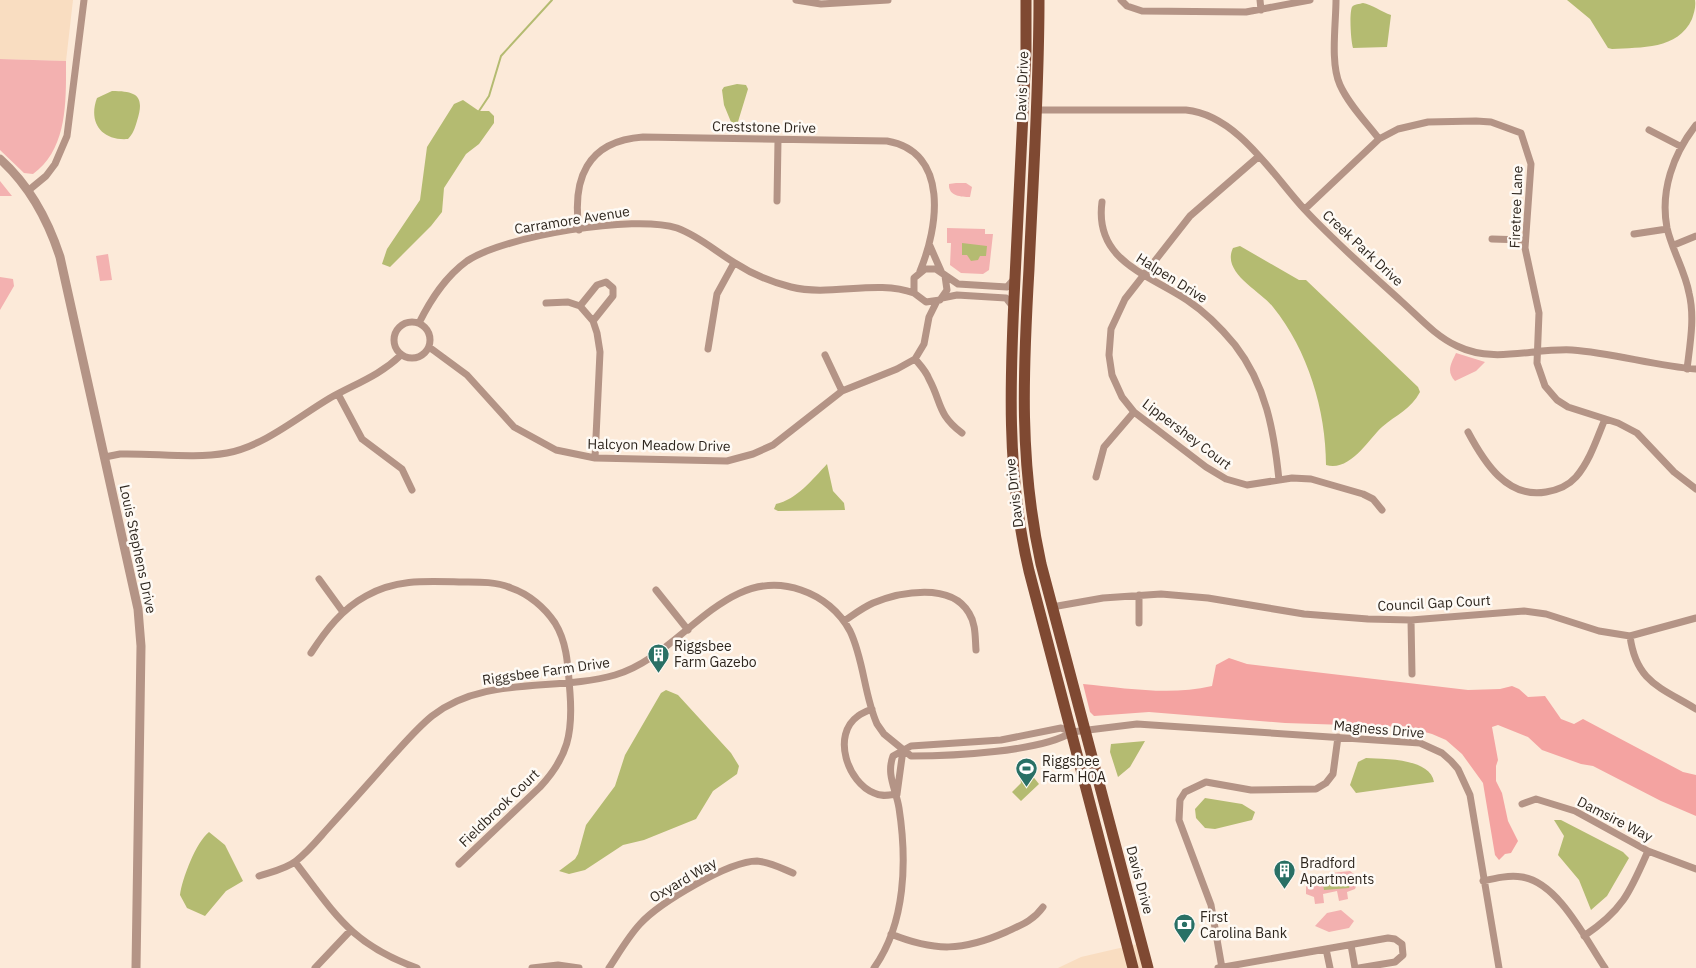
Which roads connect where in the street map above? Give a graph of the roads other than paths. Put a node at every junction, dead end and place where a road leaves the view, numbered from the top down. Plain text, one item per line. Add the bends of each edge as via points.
1 (84, 0) edge
2 (796, 0) edge
3 (888, 0) edge
4 (1026, 0) edge
5 (1039, 0) edge
6 (1121, 0) edge
7 (1260, 0) edge
8 (1310, 0) edge
9 (1336, 0) edge
10 (1261, 10) junction
11 (1036, 110) junction
12 (1696, 125) edge
13 (1649, 130) dead end
14 (1379, 139) junction
15 (778, 140) junction
16 (1680, 146) junction
17 (1258, 157) junction
18 (0, 159) edge
19 (29, 190) junction
20 (777, 201) dead end
21 (1102, 202) dead end
22 (1305, 210) junction
23 (1668, 228) junction
24 (579, 230) junction
25 (1634, 234) dead end
26 (1696, 236) edge
27 (1492, 239) dead end
28 (1525, 240) junction
29 (1674, 245) junction
30 (930, 246) junction
31 (734, 263) junction
32 (920, 271) junction
33 (943, 274) junction
34 (1143, 276) junction
35 (914, 278) junction
36 (1015, 278) junction
37 (898, 288) junction
38 (914, 293) junction
39 (921, 300) junction
40 (939, 300) junction
41 (546, 303) dead end
42 (580, 306) junction
43 (1014, 308) junction
44 (929, 317) junction
45 (593, 320) junction
46 (419, 324) junction
47 (429, 347) junction
48 (708, 349) dead end
49 (1538, 352) junction
50 (402, 355) junction
51 (825, 355) dead end
52 (914, 359) junction
53 (1687, 369) junction
54 (1696, 369) edge
55 (842, 392) junction
56 (338, 394) junction
57 (1134, 412) junction
58 (1605, 419) junction
59 (1468, 432) dead end
60 (962, 433) dead end
61 (105, 457) junction
62 (595, 458) junction
63 (1096, 477) dead end
64 (1279, 480) junction
65 (1696, 489) edge
66 (412, 490) dead end
67 (1382, 510) dead end
68 (318, 579) dead end
69 (656, 590) dead end
70 (1139, 595) junction
71 (1052, 607) junction
72 (342, 612) junction
73 (1696, 618) edge
74 (1411, 620) junction
75 (844, 621) junction
76 (1139, 623) dead end
77 (688, 630) junction
78 (1630, 636) junction
79 (976, 650) dead end
80 (312, 653) dead end
81 (1412, 674) dead end
82 (569, 682) junction
83 (1696, 709) edge
84 (872, 710) junction
85 (1085, 730) junction
86 (1072, 732) junction
87 (1338, 737) junction
88 (903, 750) junction
89 (897, 794) junction
90 (1522, 804) dead end
91 (1648, 851) junction
92 (296, 862) junction
93 (459, 864) dead end
94 (1696, 869) edge
95 (793, 873) dead end
96 (259, 876) dead end
97 (1483, 881) junction
98 (1043, 907) dead end
99 (350, 931) junction
100 (891, 934) junction
101 (1584, 936) junction
102 (1351, 945) junction
103 (1326, 948) junction
104 (1220, 967) edge
105 (136, 968) edge
106 (315, 968) edge
107 (417, 968) edge
108 (532, 968) edge
109 (579, 968) edge
110 (609, 968) edge
111 (874, 968) edge
112 (1133, 968) edge
113 (1148, 968) edge
114 (1330, 968) edge
115 (1355, 968) edge
116 (1359, 968) edge
117 (1499, 968) edge
118 (1605, 968) edge

1 - 19 street via 68,136 55,164
2 - 3 street via 834,4
4 - 36 main road, Davis Drive
5 - 11 main road, Davis Drive
6 - 10 street via 1127,6 1142,11
7 - 10 street
8 - 10 street
9 - 14 street via 1337,77 1344,92
11 - 17 street, Creek Park Drive via 1193,110 1224,122
11 - 71 main road, Davis Drive via 1023,428 1029,501
12 - 16 street
13 - 16 street
14 - 22 street, Firetree Lane
14 - 28 street, Firetree Lane via 1398,129 1428,122 1491,122 1521,133 1532,169
15 - 20 street
15 - 24 street, Creststone Drive via 643,137 614,143 593,159 581,178 576,198
15 - 30 street, Creststone Drive via 887,141 908,148 922,161 934,184
16 - 23 street via 1667,190
17 - 22 street, Creek Park Drive
17 - 34 street, Lippershey Court via 1190,216
18 - 19 street, Louis Stephens Drive
19 - 61 street, Louis Stephens Drive via 50,228 60,257
21 - 34 street, Halpen Drive via 1101,225 1106,238 1119,258
22 - 49 street, Creek Park Drive via 1343,249 1444,339 1466,350 1490,356
23 - 25 street
23 - 29 street
24 - 31 street, Carramore Avenue via 631,222 661,224 696,236
24 - 46 street, Carramore Avenue via 508,242 476,256 443,284
26 - 29 street
27 - 28 street
28 - 49 street, Firetree Lane via 1539,313
29 - 53 street via 1692,309
30 - 32 street, Creststone Drive
30 - 33 street, Creststone Drive
31 - 37 street, Carramore Avenue via 766,280 803,290
31 - 48 street via 717,294
32 - 33 street via 931,268
32 - 35 street, Carramore Avenue
33 - 36 street via 958,284 1007,286
33 - 40 street via 948,285
34 - 57 street, Lippershey Court via 1119,308 1108,343 1109,364 1116,386
34 - 64 street, Halpen Drive via 1197,307 1226,334 1244,358 1261,390 1272,421
35 - 37 street, Carramore Avenue
35 - 38 street
36 - 43 main road, Davis Drive
37 - 38 street, Carramore Avenue
38 - 39 street, Carramore Avenue
39 - 40 street
39 - 44 street
40 - 43 street via 957,295 1006,298
40 - 44 street
41 - 42 street via 568,302
42 - 45 street
42 - 45 street via 600,283 610,284 613,296
43 - 86 main road, Davis Drive via 1010,437 1018,519
44 - 52 street via 924,344
45 - 62 street via 600,352
46 - 47 street via 430,336
46 - 50 street via 404,324 396,332 395,346
47 - 50 street via 417,358
47 - 62 street, Halcyon Meadow Drive via 467,375 502,416 527,436 567,454
49 - 53 street, Creek Park Drive via 1585,352
49 - 58 street, Firetree Lane via 1541,376 1550,394 1568,407
50 - 56 street via 378,374
51 - 55 street
52 - 55 street, Halcyon Meadow Drive
52 - 60 street via 929,378 943,414
53 - 54 street, Creek Park Drive
55 - 62 street, Halcyon Meadow Drive via 784,439 739,458 715,462
56 - 61 street via 269,436 237,451 212,455 128,454
56 - 66 street via 362,438 402,469
57 - 63 street via 1104,447
57 - 64 street, Lippershey Court via 1226,479 1247,485
58 - 59 street via 1576,478 1559,489 1543,493 1523,491 1498,476
58 - 65 street, Firetree Lane via 1637,433 1674,472
61 - 105 street, Louis Stephens Drive via 132,576 139,623
64 - 67 street, Lippershey Court via 1311,479 1337,486 1373,499
68 - 72 street
69 - 77 street
70 - 71 street, Council Gap Court
70 - 74 street, Council Gap Court via 1189,596 1325,616
70 - 76 street
71 - 85 main road, Davis Drive
72 - 80 street
72 - 82 street, Fieldbrook Court via 375,592 404,582 481,582 512,588 539,605 555,624 566,649
73 - 78 street, Council Gap Court
74 - 78 street, Council Gap Court via 1524,611
74 - 81 street
75 - 77 street, Riggsbee Farm Drive via 826,603 808,592 784,586 766,586 746,589 729,597
75 - 79 street via 871,604 896,596 946,595 970,614
75 - 84 street, Riggsbee Farm Drive via 856,645
77 - 82 street, Riggsbee Farm Drive via 662,652 634,668 608,677
78 - 83 street via 1633,656 1644,675
82 - 92 street, Riggsbee Farm Drive via 481,692 434,714
82 - 93 street, Fieldbrook Court via 571,728 557,766 540,787
84 - 88 street, Riggsbee Farm Drive via 880,729
84 - 89 street via 858,715 850,726 844,745 846,758 855,778 869,790 881,796
85 - 86 street, Riggsbee Farm Drive
85 - 87 street, Magness Drive via 1137,724
85 - 113 main road, Davis Drive
86 - 88 street, Riggsbee Farm Drive via 1039,743 988,751 911,756
86 - 112 main road, Davis Drive
87 - 97 street, Magness Drive via 1420,743 1442,753 1458,769 1470,795
87 - 104 street via 1333,774 1316,789 1251,790 1206,782 1185,792 1180,800 1179,820 1209,900
88 - 89 street
89 - 100 street via 903,865
90 - 91 street, Damsire Way via 1536,799 1575,812
91 - 94 street, Damsire Way
91 - 101 street via 1621,905 1607,921
92 - 96 street, Riggsbee Farm Drive
92 - 99 street
95 - 110 street, Oxyard Way via 768,863 739,863 702,882 662,904 646,918
97 - 101 street via 1509,876 1542,884
97 - 117 street, Magness Drive
98 - 100 street via 1027,923 968,946 926,946
99 - 106 street
99 - 107 street via 385,954
100 - 111 street
101 - 118 street
102 - 103 street
102 - 115 street
102 - 116 street via 1388,938 1399,941 1404,948 1403,955 1395,962
103 - 104 street
103 - 114 street
108 - 109 street via 558,965

